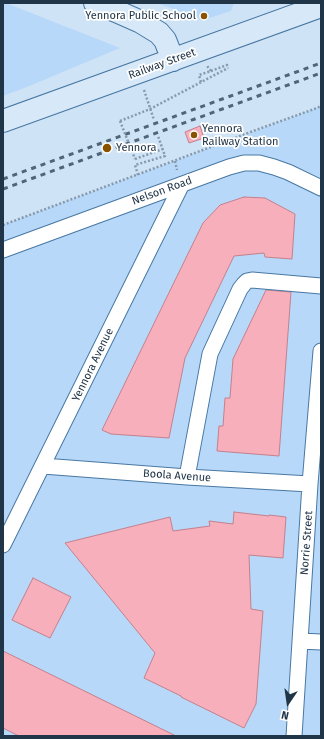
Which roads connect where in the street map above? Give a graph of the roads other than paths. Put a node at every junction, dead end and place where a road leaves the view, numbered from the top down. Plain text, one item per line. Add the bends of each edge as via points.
1 (95, 3) edge
2 (321, 6) edge
3 (173, 60) junction
4 (3, 121) edge
5 (182, 184) junction
6 (321, 188) edge
7 (3, 250) edge
8 (321, 286) edge
9 (321, 351) edge
10 (43, 466) junction
11 (188, 476) junction
12 (310, 484) junction
13 (9, 524) edge
14 (3, 545) edge
15 (300, 641) junction
16 (321, 642) edge
17 (294, 736) edge

1 - 3 main road via 141,22 159,33 165,40
2 - 3 main road, Railway Street
3 - 4 main road, Railway Street
5 - 6 street, Nelson Road via 229,167 259,163 288,172
5 - 7 street, Nelson Road
5 - 10 street, Yennora Avenue
8 - 11 street via 252,280 244,284 210,354
9 - 12 street, Norrie Street
10 - 11 street, Boola Avenue
10 - 13 street, Yennora Avenue
11 - 12 street, Boola Avenue
12 - 15 street, Norrie Street
13 - 14 street, Yennora Avenue
15 - 16 street
15 - 17 street, Norrie Street

